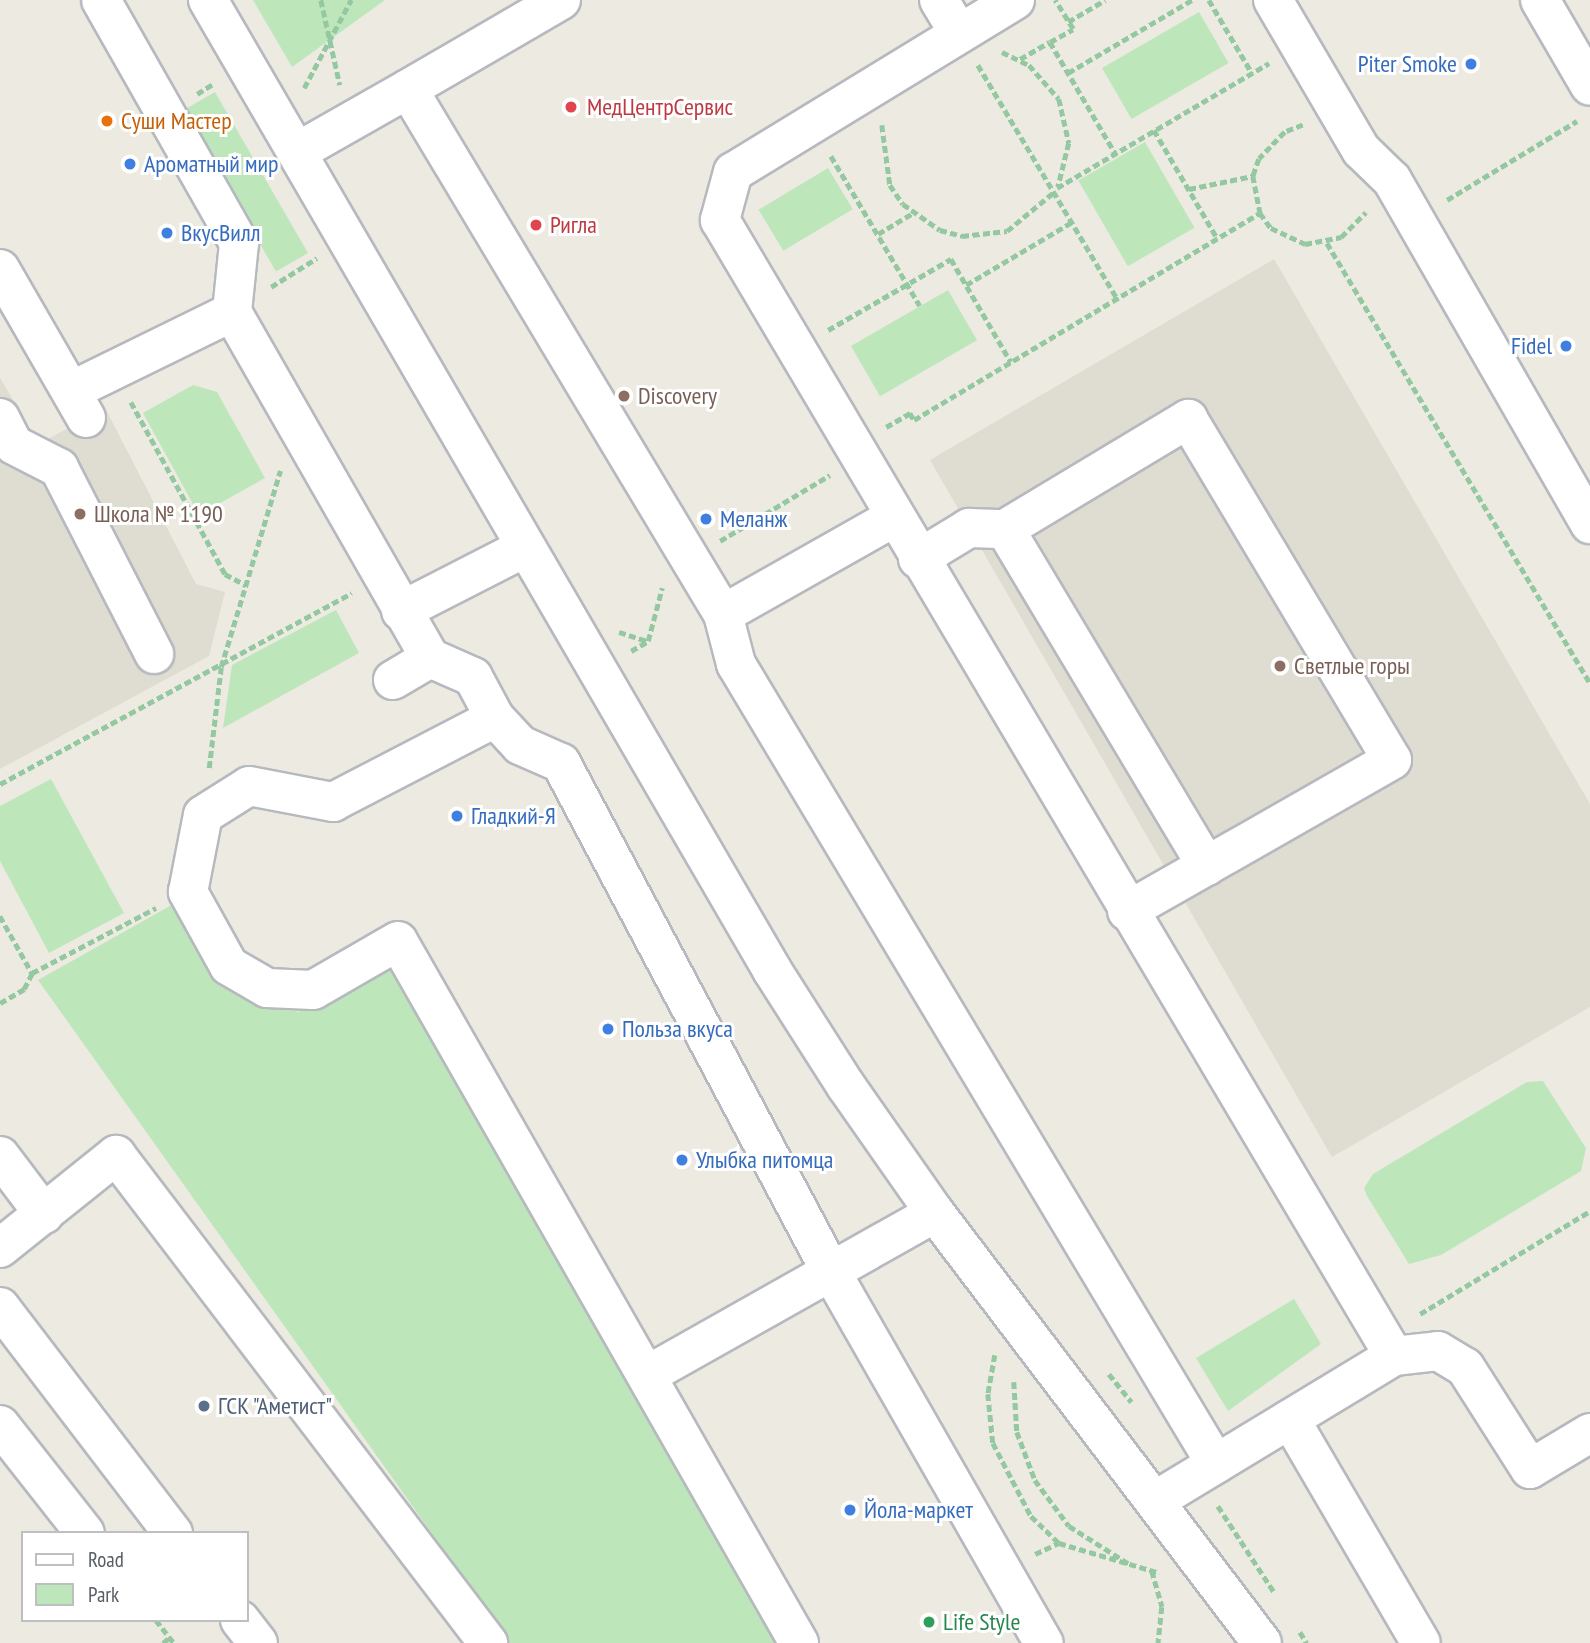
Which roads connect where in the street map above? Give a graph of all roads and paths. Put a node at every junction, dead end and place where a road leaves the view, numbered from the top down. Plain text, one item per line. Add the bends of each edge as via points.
1 (101, 0) edge
2 (208, 0) edge
3 (321, 0) edge
4 (351, 0) edge
5 (561, 0) edge
6 (939, 0) edge
7 (1015, 0) edge
8 (1055, 0) edge
9 (1105, 0) edge
10 (1192, 0) edge
11 (1209, 0) edge
12 (1273, 0) edge
13 (1540, 0) edge
14 (1068, 22) junction
15 (963, 40) junction
16 (330, 42) junction
17 (1050, 42) junction
18 (1299, 45) junction
19 (1020, 60) junction
20 (1068, 73) junction
21 (1252, 73) junction
22 (294, 84) dead end
23 (1590, 86) edge
24 (408, 89) junction
25 (1340, 114) junction
26 (1590, 114) edge
27 (883, 118) dead end
28 (349, 123) junction
29 (812, 123) junction
30 (1154, 130) junction
31 (298, 152) junction
32 (1115, 153) junction
33 (1254, 176) junction
34 (1392, 180) junction
35 (1189, 189) junction
36 (1055, 190) junction
37 (913, 213) junction
38 (1260, 213) junction
39 (1415, 220) junction
40 (1072, 222) junction
41 (877, 234) junction
42 (1217, 238) junction
43 (1327, 243) junction
44 (321, 256) dead end
45 (0, 269) edge
46 (906, 284) junction
47 (966, 285) junction
48 (1117, 298) junction
49 (920, 306) dead end
50 (232, 312) junction
51 (831, 345) dead end
52 (1011, 362) junction
53 (113, 370) junction
54 (874, 417) dead end
55 (0, 418) edge
56 (295, 424) junction
57 (893, 518) junction
58 (1590, 524) edge
59 (1005, 529) junction
60 (526, 547) junction
61 (918, 559) junction
62 (380, 578) junction
63 (246, 585) junction
64 (401, 611) junction
65 (723, 614) junction
66 (648, 641) dead end
67 (154, 654) dead end
68 (430, 658) junction
69 (630, 660) dead end
70 (220, 667) junction
71 (393, 680) dead end
72 (1590, 683) edge
73 (508, 731) junction
74 (0, 784) edge
75 (203, 815) junction
76 (1207, 866) junction
77 (188, 892) junction
78 (1128, 911) junction
79 (0, 916) edge
80 (32, 973) junction
81 (0, 1003) edge
82 (0, 1156) edge
83 (1590, 1211) edge
84 (44, 1213) junction
85 (934, 1213) junction
86 (0, 1248) edge
87 (830, 1270) junction
88 (0, 1307) edge
89 (1388, 1346) junction
90 (995, 1355) dead end
91 (1105, 1370) dead end
92 (649, 1374) junction
93 (1014, 1378) dead end
94 (1141, 1413) dead end
95 (1290, 1419) junction
96 (0, 1425) edge
97 (1590, 1433) edge
98 (1205, 1470) junction
99 (1158, 1499) junction
100 (83, 1531) edge
101 (171, 1531) edge
102 (1059, 1543) junction
103 (1129, 1564) junction
104 (1004, 1569) junction
105 (1152, 1571) junction
106 (1171, 1575) dead end
107 (1278, 1599) dead end
108 (1293, 1621) dead end
109 (158, 1622) edge
110 (242, 1622) edge
111 (170, 1637) junction
112 (163, 1643) edge
113 (174, 1643) edge
114 (258, 1643) edge
115 (488, 1643) edge
116 (799, 1643) edge
117 (1044, 1643) edge
118 (1158, 1643) edge
119 (1262, 1643) edge
120 (1307, 1643) edge
121 (1421, 1643) edge

1 - 50 street via 239,243
2 - 31 street
3 - 16 path
4 - 16 path
5 - 24 street
6 - 15 street
7 - 15 street
8 - 14 path
9 - 14 path
10 - 20 path
11 - 21 path
12 - 18 street
13 - 23 street
14 - 17 path via 1073,29
15 - 19 path
15 - 29 street
15 - 36 path
16 - 22 path via 300,95
16 - 28 path
17 - 19 path
17 - 20 path
18 - 21 path
18 - 25 street
19 - 36 path via 1046,80 1066,120 1069,143
20 - 32 path
21 - 30 path
24 - 28 street
24 - 65 street
25 - 33 path via 1284,132 1265,151
25 - 34 street via 1361,150
26 - 39 path
27 - 37 path via 882,164
28 - 31 street
29 - 41 path
29 - 57 street via 733,172 720,220
30 - 32 path
30 - 35 path
31 - 60 street
32 - 36 path
33 - 35 path
33 - 38 path
34 - 39 street
34 - 43 path via 1372,192 1356,226
35 - 42 path
36 - 37 path via 1027,220 985,236 940,230
36 - 40 path
37 - 41 path
38 - 42 path
38 - 43 path via 1287,238
39 - 58 street
40 - 47 path
40 - 48 path
41 - 46 path
42 - 48 path
43 - 72 path
44 - 50 path
45 - 53 street via 78,404
46 - 47 path via 950,259
46 - 49 path
46 - 51 path via 824,333
47 - 52 path
48 - 52 path
50 - 53 street
50 - 56 street
52 - 54 path via 914,420 910,413 881,429
53 - 63 path via 225,574
55 - 67 street via 14,445 59,468
56 - 62 street
56 - 63 path
57 - 61 street
57 - 65 street
59 - 61 street via 969,528
59 - 76 street
59 - 76 street via 1188,419 1392,760
60 - 64 street
60 - 85 street via 772,970
61 - 78 street
62 - 64 street
62 - 70 path
63 - 70 path
64 - 68 street
65 - 98 street via 736,664
66 - 69 path via 613,630
68 - 71 street
68 - 73 street via 473,677
70 - 74 path
70 - 75 path
73 - 75 street via 333,802 248,786
73 - 87 street via 561,763
75 - 77 street
76 - 78 street
77 - 80 path
77 - 92 street via 229,966 267,988 313,990 398,941
78 - 89 street
79 - 80 path
80 - 81 path via 24,989
82 - 84 street
83 - 89 path
84 - 86 street
84 - 115 street via 116,1156
85 - 87 street
85 - 99 street
87 - 92 street
87 - 104 street
88 - 101 street
89 - 95 street
89 - 97 street via 1438,1351 1465,1367 1530,1469
90 - 102 path via 988,1394 993,1443 1031,1516
91 - 94 path
92 - 116 street
93 - 103 path via 1017,1432 1035,1480 1069,1526
95 - 98 street
95 - 121 street
96 - 100 street
98 - 99 street
98 - 107 path
99 - 119 street
102 - 103 path
102 - 104 path
103 - 105 path
104 - 117 street
105 - 106 path
105 - 118 path via 1162,1607
108 - 120 path
109 - 111 path
110 - 114 street
111 - 112 path
111 - 113 path

